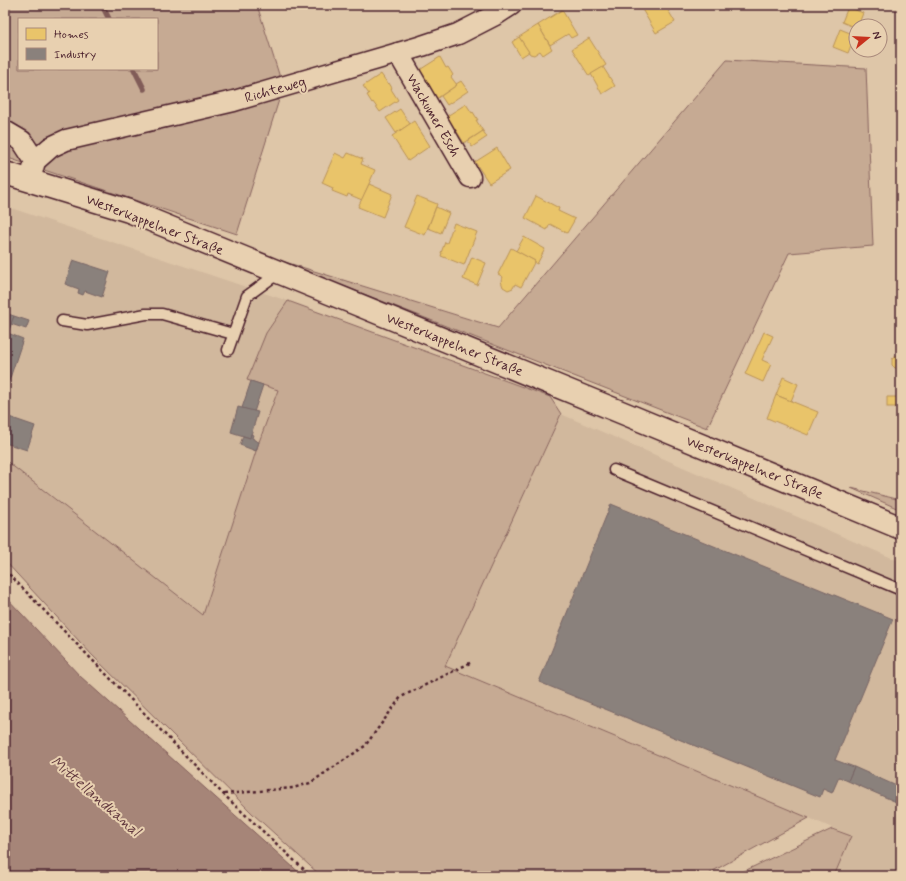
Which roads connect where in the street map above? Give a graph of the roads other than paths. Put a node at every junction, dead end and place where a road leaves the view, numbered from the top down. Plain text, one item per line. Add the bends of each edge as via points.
1 (511, 5) edge
2 (398, 53) junction
3 (5, 131) edge
4 (33, 170) junction
5 (5, 173) edge
6 (470, 177) dead end
7 (280, 272) junction
8 (62, 321) dead end
9 (233, 334) junction
10 (228, 350) dead end
11 (614, 470) dead end
12 (901, 528) edge
13 (901, 590) edge

1 - 2 street, Richteweg via 458,34
2 - 4 street, Richteweg via 234,101 66,140 51,147
2 - 6 street, Wackumer Esch
3 - 4 street via 22,141
4 - 5 main road, Westerkappelner Straße
4 - 7 main road, Westerkappelner Straße
7 - 9 lane via 247,296
7 - 12 main road, Westerkappelner Straße
8 - 9 lane via 87,325 146,314 162,314
9 - 10 lane
11 - 13 lane

